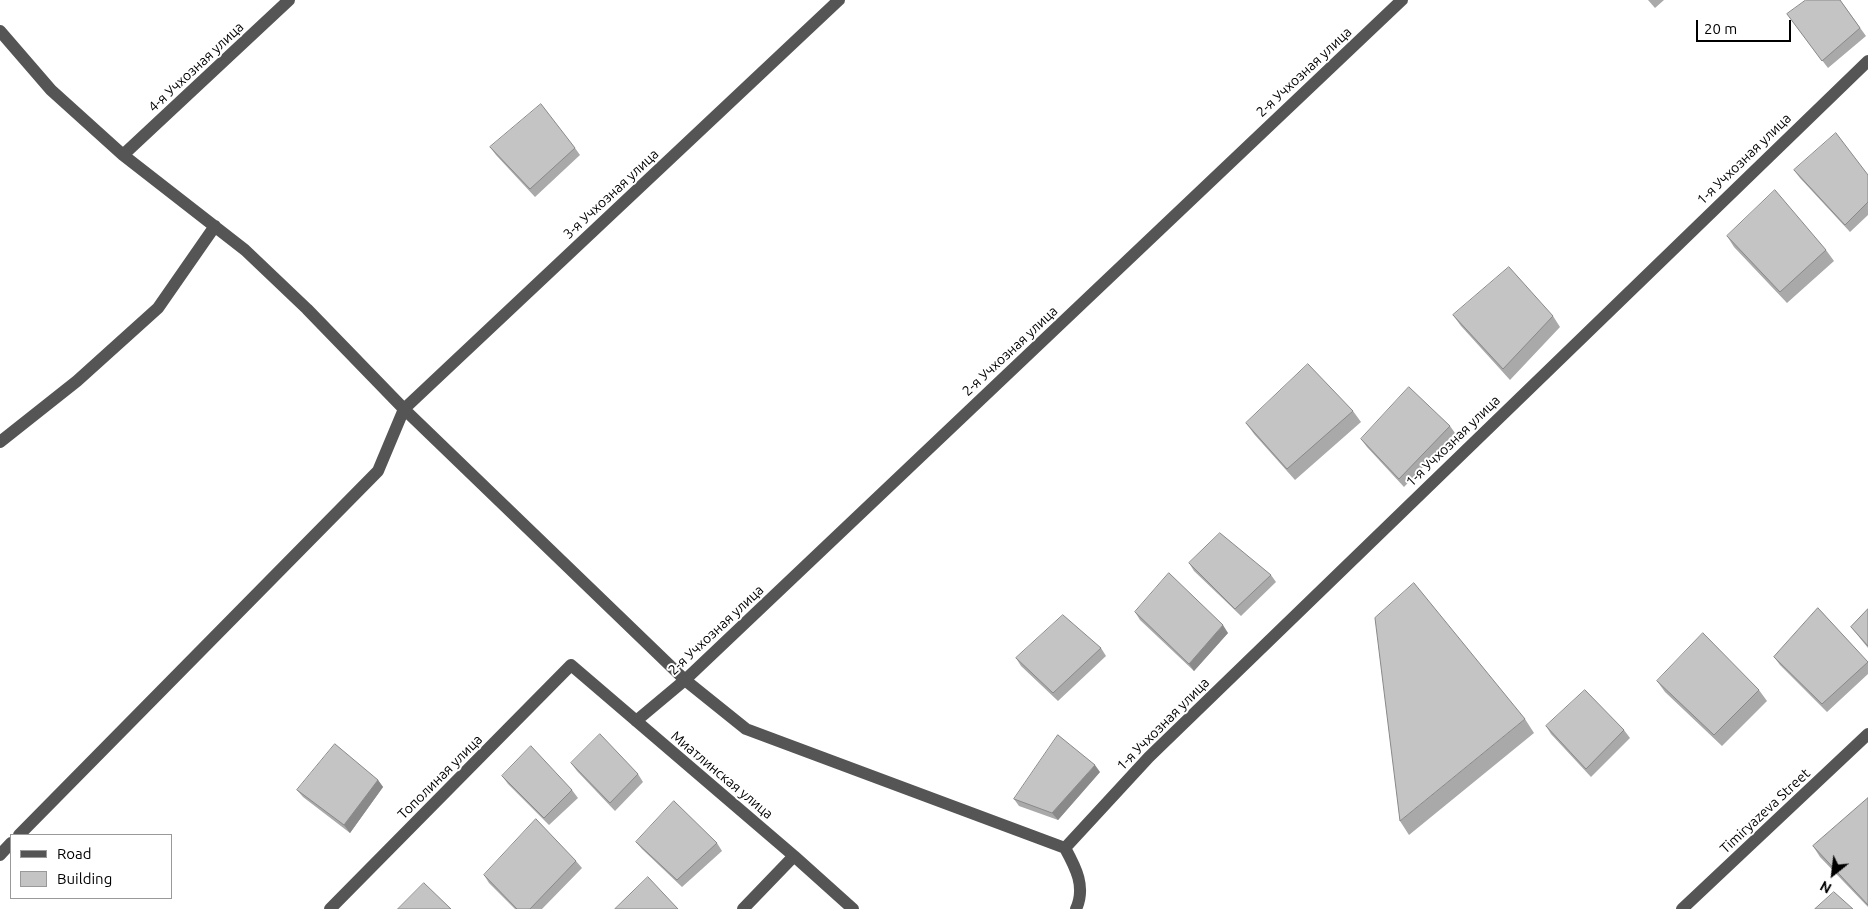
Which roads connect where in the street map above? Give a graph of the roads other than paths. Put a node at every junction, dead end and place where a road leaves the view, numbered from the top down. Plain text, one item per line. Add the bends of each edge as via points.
1 (289, 0) edge
2 (839, 0) edge
3 (1402, 0) edge
4 (0, 32) edge
5 (1868, 61) edge
6 (123, 155) junction
7 (215, 226) junction
8 (404, 409) junction
9 (0, 442) edge
10 (571, 665) joint
11 (685, 680) junction
12 (636, 721) junction
13 (1868, 734) edge
14 (20, 834) edge
15 (10, 845) edge
16 (1065, 848) junction
17 (0, 855) edge
18 (794, 856) junction
19 (330, 909) edge
20 (743, 909) edge
21 (853, 909) edge
22 (1076, 909) edge
23 (1682, 909) edge

1 - 6 street, 4-я Учхозная улица
2 - 8 street, 3-я Учхозная улица
3 - 11 street, 2-я Учхозная улица
4 - 6 street via 51,90
5 - 16 street, 1-я Учхозная улица via 1149,757
6 - 7 street
7 - 8 street via 307,309
7 - 9 street via 158,308 77,381
8 - 11 street
8 - 14 street via 378,471
10 - 12 street, Миатлинская улица
10 - 19 street, Тополиная улица
11 - 12 street, 2-я Учхозная улица
11 - 16 street via 746,729
12 - 18 street, Миатлинская улица
13 - 23 street, Timiryazeva Street
15 - 17 street
16 - 22 street via 1078,871 1081,887
18 - 20 street
18 - 21 street, Миатлинская улица

